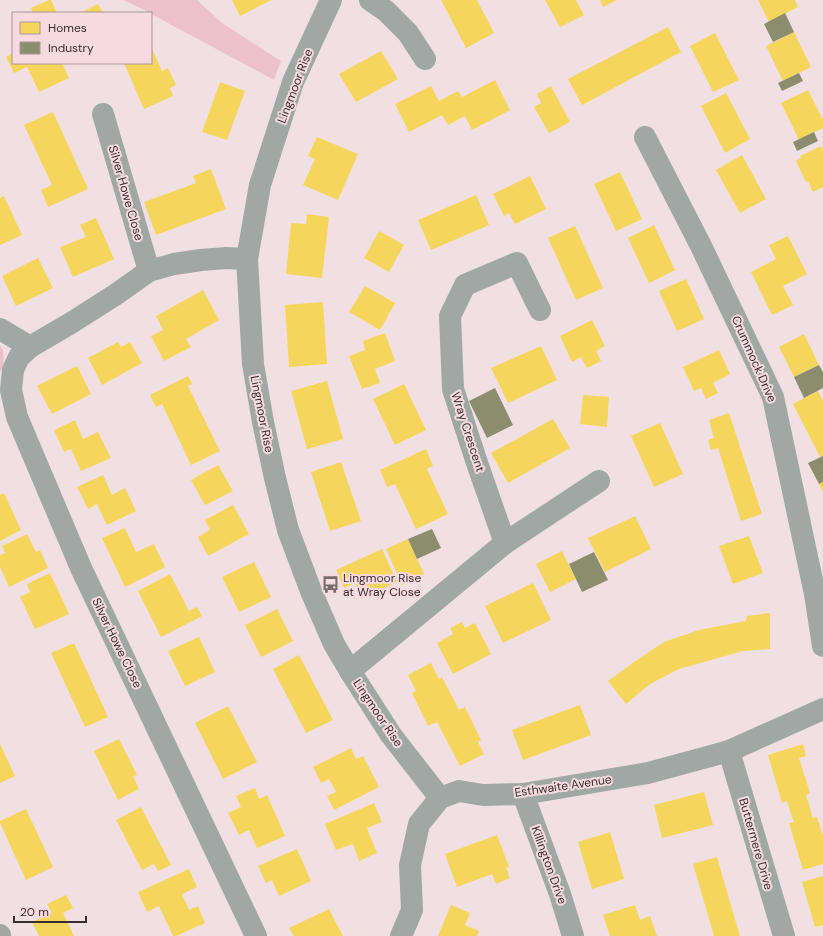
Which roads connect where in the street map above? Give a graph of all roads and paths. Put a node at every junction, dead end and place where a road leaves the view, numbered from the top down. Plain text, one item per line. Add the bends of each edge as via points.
1 (331, 0) edge
2 (370, 0) edge
3 (425, 59) dead end
4 (103, 114) dead end
5 (645, 137) dead end
6 (247, 259) junction
7 (150, 271) junction
8 (540, 310) dead end
9 (0, 329) edge
10 (30, 347) junction
11 (599, 481) dead end
12 (505, 543) junction
13 (823, 646) edge
14 (350, 671) junction
15 (823, 709) edge
16 (729, 751) junction
17 (523, 794) junction
18 (440, 798) junction
19 (256, 936) edge
20 (402, 936) edge
21 (573, 936) edge
22 (784, 936) edge

1 - 6 street, Lingmoor Rise via 293,82 260,185
2 - 3 street via 386,11 408,33
4 - 7 street, Silver Howe Close
5 - 13 street, Crummock Drive via 773,396 815,594
6 - 7 street, Silver Howe Close via 201,260
6 - 14 street, Lingmoor Rise via 253,364 263,422 288,530 334,644
7 - 10 street, Silver Howe Close via 116,295
8 - 12 street, Wray Crescent via 517,263 465,285 450,316 454,389
9 - 10 street
10 - 19 street, Silver Howe Close via 19,358 13,370 11,390 17,417 81,568
11 - 12 street
12 - 14 street
14 - 18 street, Lingmoor Rise via 391,735
15 - 16 street, Esthwaite Avenue
16 - 17 street, Esthwaite Avenue via 648,773
16 - 22 street, Buttermere Drive
17 - 18 street, Esthwaite Avenue via 483,795 459,791
17 - 21 street, Killington Drive
18 - 20 street via 419,824 410,865 412,910

